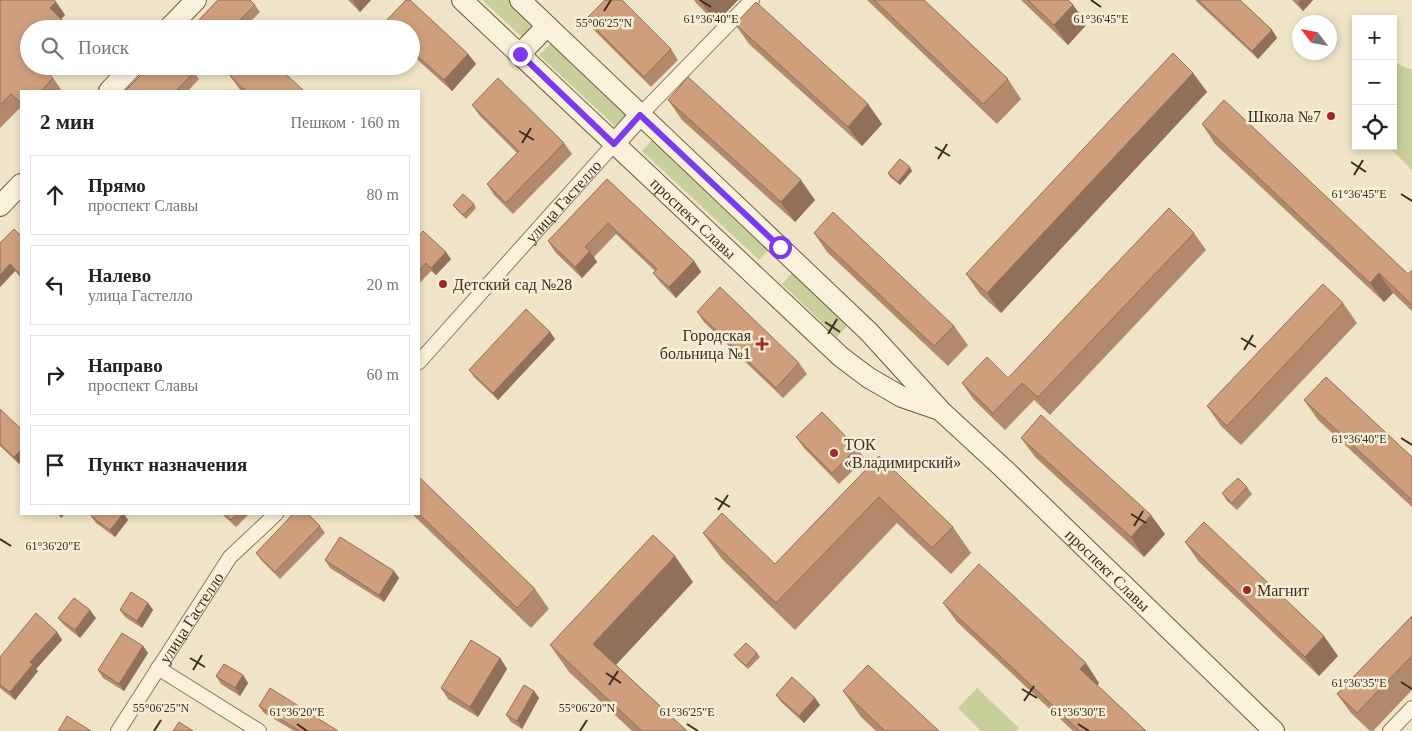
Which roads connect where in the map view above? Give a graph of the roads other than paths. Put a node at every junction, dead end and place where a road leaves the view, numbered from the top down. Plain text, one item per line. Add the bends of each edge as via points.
1 (196, 0) edge
2 (462, 0) edge
3 (520, 0) edge
4 (752, 0) edge
5 (177, 20) edge
6 (547, 26) junction
7 (520, 54) junction
8 (124, 75) edge
9 (110, 90) edge
10 (640, 115) junction
11 (614, 144) junction
12 (420, 361) edge
13 (941, 411) junction
14 (275, 515) edge
15 (158, 668) junction
16 (1412, 708) edge
17 (118, 731) edge
18 (259, 731) edge
19 (1274, 731) edge
20 (1390, 731) edge

1 - 5 main road
2 - 7 main road, проспект Славы
3 - 6 main road, проспект Славы
4 - 10 street, улица Гастелло
6 - 7 main road
6 - 10 main road, проспект Славы
7 - 11 main road, проспект Славы
8 - 9 main road
10 - 11 main road, улица Гастелло
10 - 13 main road, проспект Славы via 870,332
11 - 12 street, улица Гастелло
11 - 13 main road, проспект Славы via 841,357 869,378 902,396
13 - 19 main road, проспект Славы
14 - 15 street, улица Гастелло via 230,557
15 - 17 street, улица Гастелло
15 - 18 street
16 - 20 street

